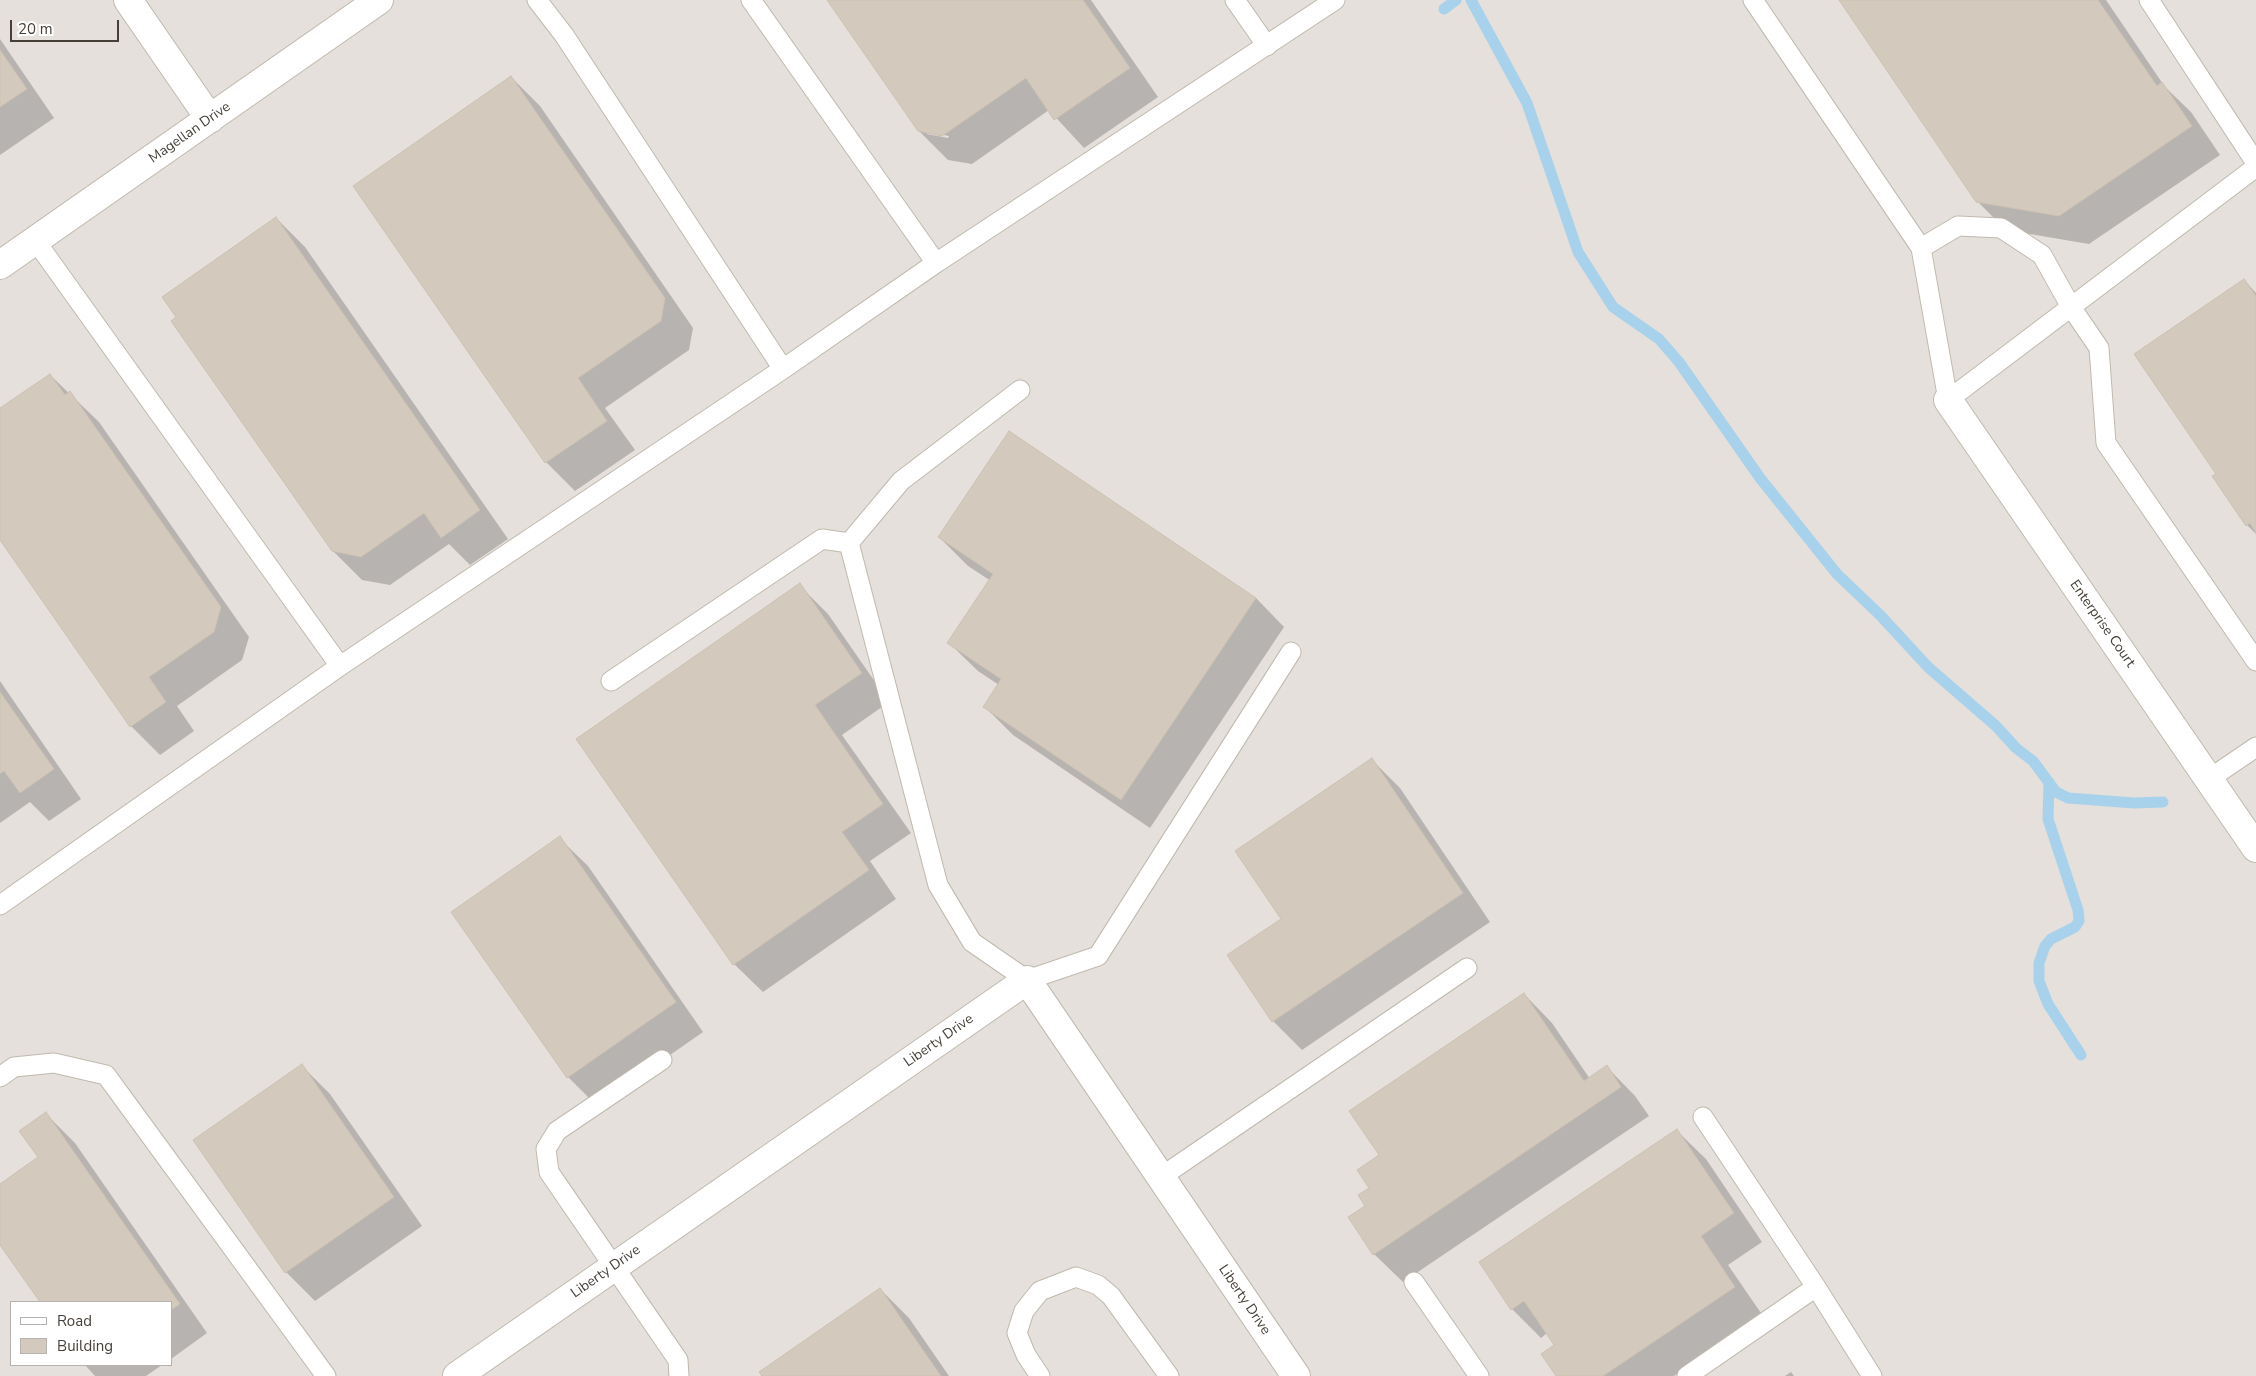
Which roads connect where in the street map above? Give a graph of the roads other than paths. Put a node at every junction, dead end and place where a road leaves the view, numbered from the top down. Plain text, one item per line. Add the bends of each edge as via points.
1 (128, 0) edge
2 (379, 0) edge
3 (537, 0) edge
4 (751, 0) edge
5 (1236, 0) edge
6 (1335, 0) edge
7 (1753, 0) edge
8 (2149, 0) edge
9 (1267, 46) junction
10 (210, 119) junction
11 (2256, 163) edge
12 (2256, 167) edge
13 (36, 240) junction
14 (1922, 248) junction
15 (936, 263) junction
16 (0, 265) edge
17 (2071, 307) junction
18 (783, 369) junction
19 (1020, 390) dead end
20 (1948, 400) junction
21 (850, 543) junction
22 (1291, 652) dead end
23 (2256, 661) edge
24 (340, 666) junction
25 (611, 681) dead end
26 (2256, 747) edge
27 (2209, 779) junction
28 (2256, 848) edge
29 (0, 905) edge
30 (1467, 968) dead end
31 (1027, 980) junction
32 (662, 1060) dead end
33 (0, 1077) edge
34 (1703, 1117) dead end
35 (1161, 1177) junction
36 (615, 1266) junction
37 (1414, 1282) dead end
38 (1816, 1287) junction
39 (326, 1376) edge
40 (457, 1376) edge
41 (679, 1376) edge
42 (1040, 1376) edge
43 (1169, 1376) edge
44 (1296, 1376) edge
45 (1479, 1376) edge
46 (1687, 1376) edge
47 (1872, 1376) edge

1 - 10 street
2 - 10 street, Magellan Drive
3 - 18 lane via 564,35
4 - 15 lane
5 - 9 lane
6 - 9 lane
7 - 14 lane
8 - 11 lane
9 - 15 lane
10 - 13 street, Magellan Drive
12 - 17 lane
13 - 16 street, Magellan Drive
13 - 24 lane
14 - 17 lane via 1958,226 2001,228 2042,256
14 - 20 lane
15 - 18 lane
17 - 20 lane
17 - 23 lane via 2099,348 2106,443
18 - 24 lane
19 - 21 lane via 901,481
20 - 27 street, Enterprise Court
21 - 25 lane via 822,539
21 - 31 lane via 938,885 972,942
22 - 31 lane via 1098,956
24 - 29 lane
26 - 27 lane
27 - 28 street, Enterprise Court
30 - 35 lane
31 - 35 street, Liberty Drive
31 - 36 street, Liberty Drive
32 - 36 lane via 557,1131 546,1149 549,1172
33 - 39 lane via 14,1067 54,1063 106,1076
34 - 38 lane
35 - 44 street, Liberty Drive
36 - 40 street, Liberty Drive
36 - 41 lane via 678,1360
37 - 45 lane
38 - 46 lane
38 - 47 lane
42 - 43 lane via 1017,1333 1024,1312 1040,1290 1076,1278 1098,1285 1111,1296

